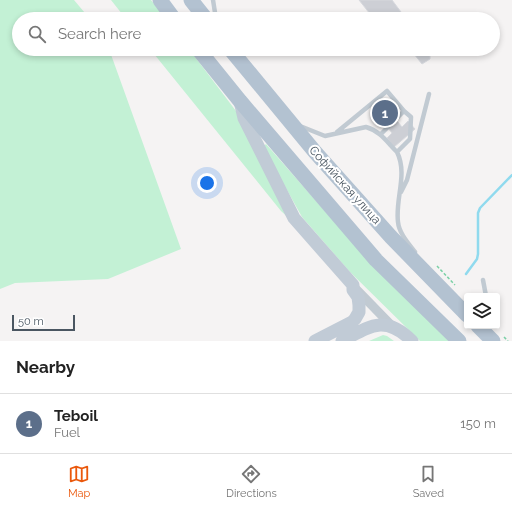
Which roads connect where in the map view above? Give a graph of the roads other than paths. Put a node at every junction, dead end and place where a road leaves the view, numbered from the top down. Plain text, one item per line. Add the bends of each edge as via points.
1 (160, 0) edge
2 (213, 0) edge
3 (193, 1) edge
4 (169, 12) edge
5 (201, 12) edge
6 (215, 12) edge
7 (204, 56) edge
8 (236, 56) edge
9 (429, 94) dead end
10 (240, 101) junction
11 (404, 111) junction
12 (288, 121) junction
13 (336, 133) junction
14 (381, 134) junction
15 (397, 152) junction
16 (399, 195) junction
17 (427, 265) junction
18 (482, 280) dead end
19 (353, 285) junction
20 (485, 293) edge
21 (464, 312) edge
22 (392, 326) junction
23 (481, 329) edge
24 (408, 340) edge
25 (315, 341) edge
26 (342, 341) edge
27 (459, 341) edge
28 (492, 341) edge

1 - 4 main road
2 - 6 lane
3 - 5 main road
7 - 10 main road, Софийская улица
8 - 12 main road, Софийская улица
9 - 16 lane via 407,180
10 - 19 street, Софийская улица via 244,118 294,218
10 - 27 main road, Софийская улица via 376,260
11 - 13 lane via 387,91
11 - 14 lane
11 - 15 lane via 411,118 410,139
12 - 13 lane via 325,136
12 - 17 main road, Софийская улица via 320,158
13 - 14 lane via 366,127
14 - 15 lane
15 - 16 lane via 402,168
16 - 17 lane via 400,231
17 - 21 main road, Софийская улица
18 - 20 lane
19 - 22 street, Софийская улица
19 - 25 street via 359,305 355,319
22 - 24 street, Софийская улица
22 - 26 street via 372,326
23 - 28 main road

